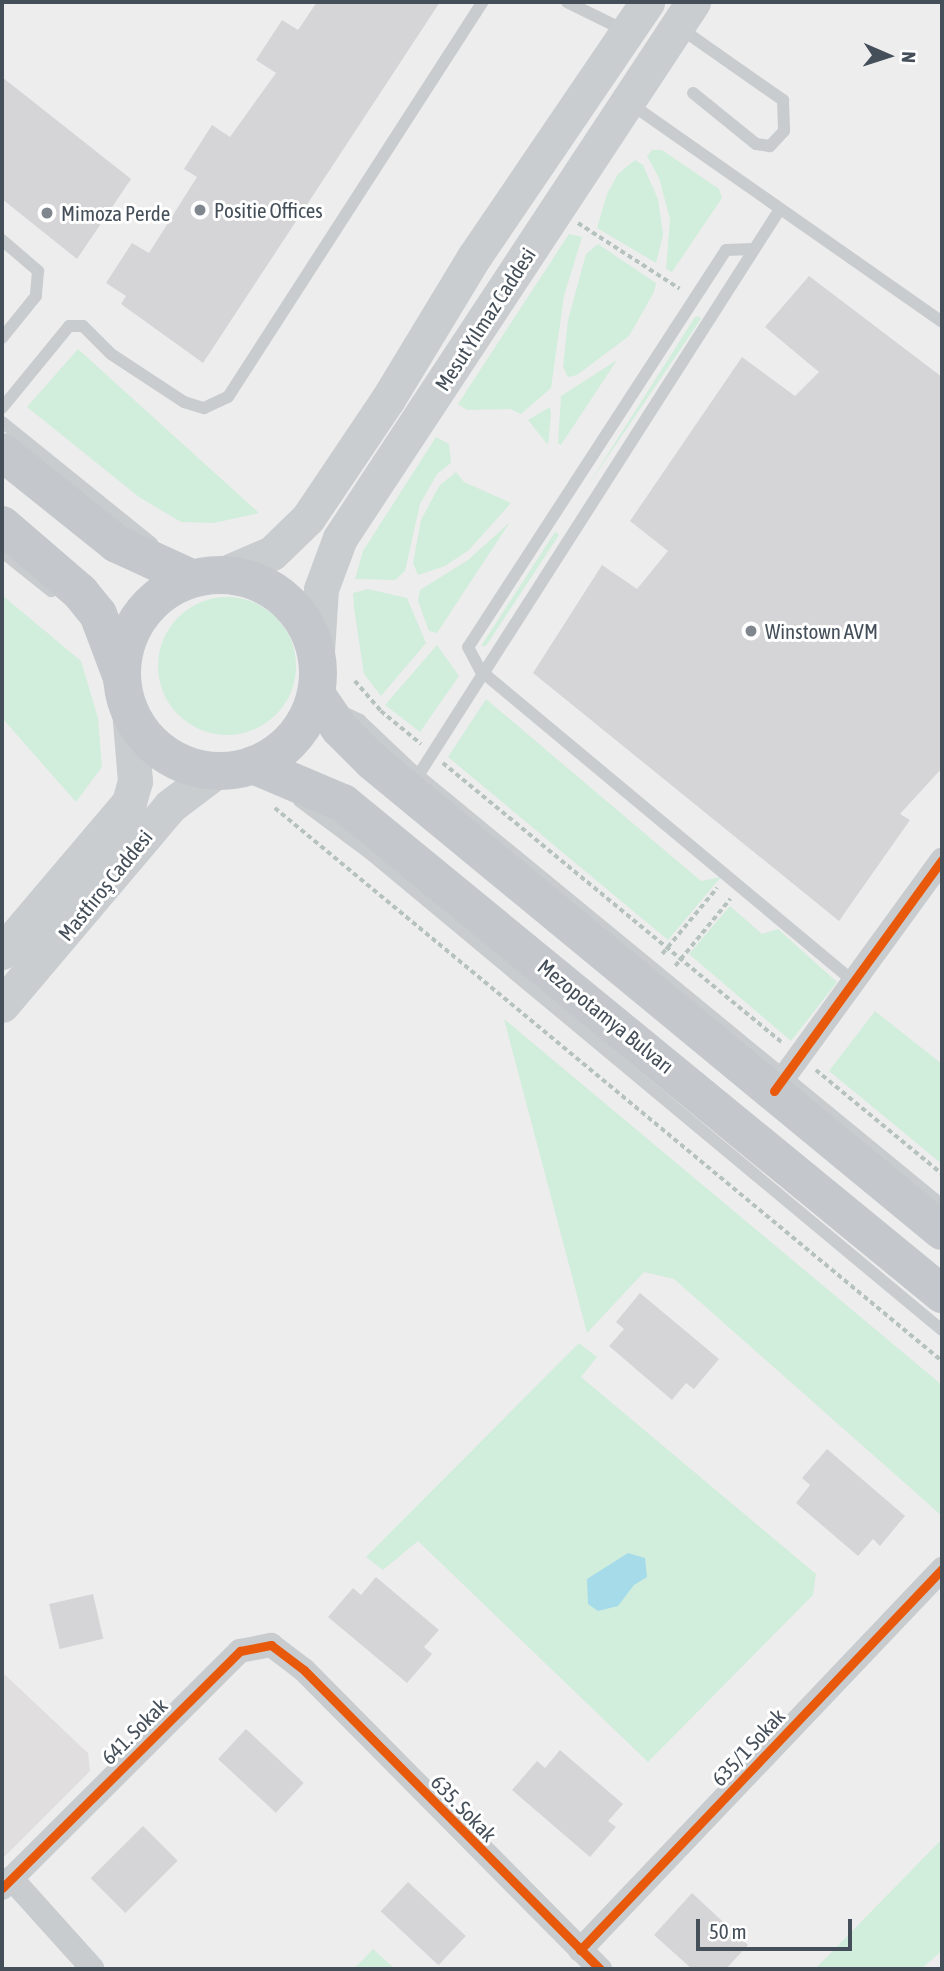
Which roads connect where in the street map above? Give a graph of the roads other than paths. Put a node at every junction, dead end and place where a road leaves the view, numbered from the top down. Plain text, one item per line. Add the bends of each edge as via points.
1 (483, 2) edge
2 (566, 2) edge
3 (647, 2) edge
4 (685, 14) edge
5 (627, 31) junction
6 (693, 93) dead end
7 (627, 102) junction
8 (780, 209) junction
9 (2, 240) edge
10 (753, 249) junction
11 (942, 322) edge
12 (2, 338) edge
13 (2, 408) edge
14 (2, 422) edge
15 (2, 452) edge
16 (2, 525) edge
17 (2, 552) edge
18 (207, 576) junction
19 (60, 599) dead end
20 (87, 624) dead end
21 (317, 651) junction
22 (481, 671) junction
23 (125, 694) junction
24 (318, 697) junction
25 (215, 772) junction
26 (259, 778) junction
27 (413, 783) junction
28 (942, 860) edge
29 (2, 952) edge
30 (856, 983) junction
31 (2, 1005) edge
32 (788, 1075) junction
33 (942, 1205) edge
34 (942, 1231) edge
35 (942, 1294) edge
36 (942, 1330) edge
37 (942, 1569) edge
38 (304, 1670) joint
39 (7, 1883) edge
40 (579, 1950) junction
41 (93, 1969) edge
42 (600, 1969) edge

1 - 13 lane via 228,397 205,408 184,402 111,354 83,326 69,326
2 - 5 lane
3 - 5 main road, Mesut Yılmaz Caddesi
4 - 6 lane via 702,47 783,100 784,131 770,146 756,144
4 - 7 main road, Mesut Yılmaz Caddesi
5 - 18 main road, Mesut Yılmaz Caddesi via 474,257 388,399 308,518 272,553
7 - 8 lane
7 - 21 main road, Mesut Yılmaz Caddesi via 340,538 321,589
8 - 10 lane
8 - 11 lane
9 - 12 lane via 38,271 36,296
10 - 22 lane via 607,483
10 - 22 lane via 726,250 468,647
14 - 18 lane
15 - 18 main road via 117,544
16 - 23 main road via 80,592 98,614
17 - 19 lane
18 - 21 main road via 255,580 283,596 304,621
18 - 23 main road via 162,593 139,616 125,646
20 - 23 lane
21 - 24 main road
22 - 27 lane
22 - 30 lane
23 - 25 main road via 143,734 163,754 188,767
23 - 29 main road, Mastfıroş Caddesi via 135,781 130,802
24 - 26 main road via 294,739 271,758
24 - 27 main road via 340,729
25 - 26 main road
25 - 31 main road, Mastfıroş Caddesi via 170,806
26 - 35 main road, Mezopotamya Bulvarı via 343,803
26 - 36 lane via 370,854
27 - 32 main road
28 - 30 street
30 - 32 street
32 - 33 lane
32 - 34 main road
37 - 40 street, 635/1 Sokak
38 - 39 street, 641. Sokak via 271,1645 240,1651
38 - 40 street, 635. Sokak
39 - 41 street
40 - 42 street, 635. Sokak

